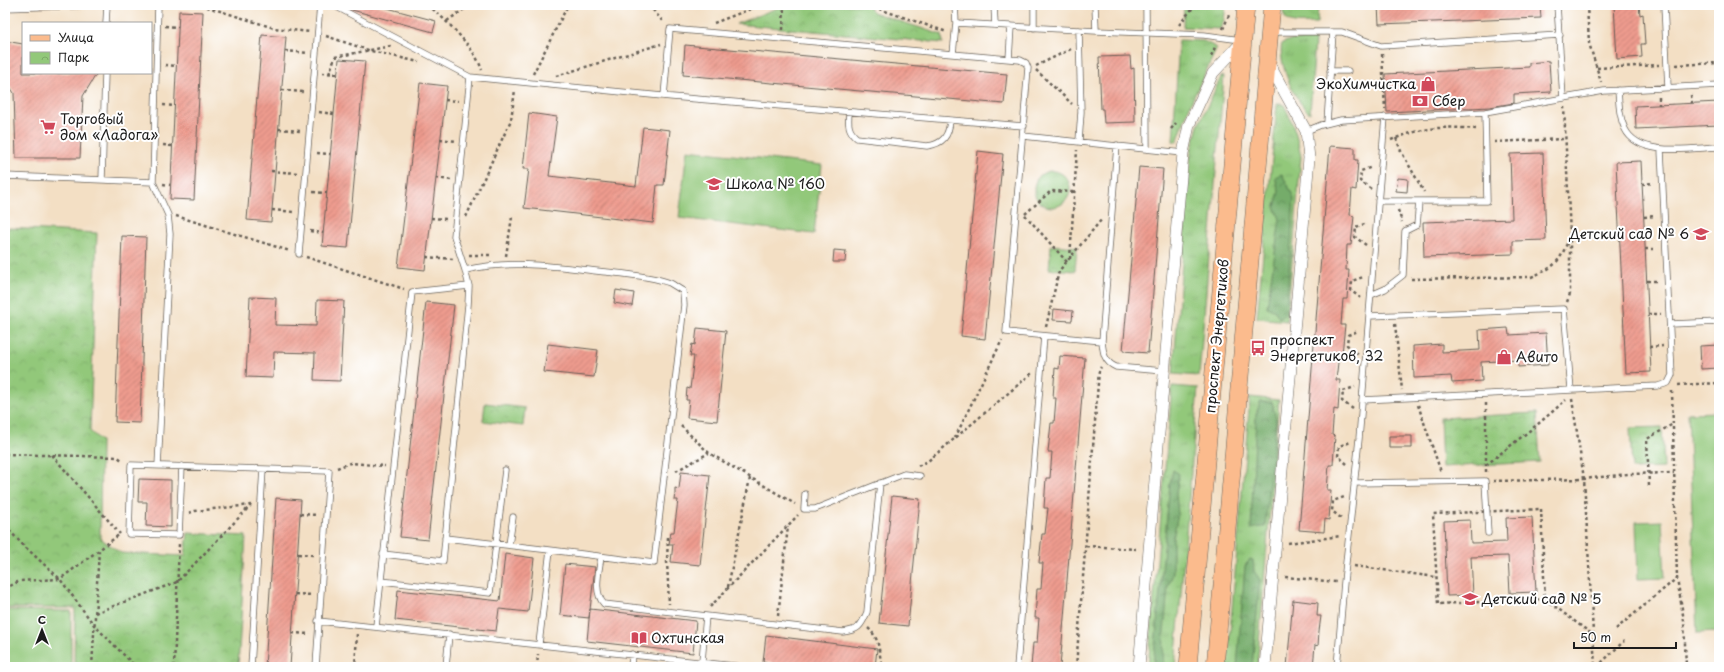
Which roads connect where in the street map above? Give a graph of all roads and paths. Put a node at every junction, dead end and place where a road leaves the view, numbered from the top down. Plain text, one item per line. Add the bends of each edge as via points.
1 (98, 5) edge
2 (107, 5) edge
3 (158, 5) edge
4 (320, 5) edge
5 (333, 5) edge
6 (428, 5) edge
7 (470, 5) edge
8 (568, 5) edge
9 (649, 5) edge
10 (761, 5) edge
11 (784, 5) edge
12 (875, 5) edge
13 (955, 5) edge
14 (994, 5) edge
15 (1034, 5) edge
16 (1095, 5) edge
17 (1146, 5) edge
18 (1195, 5) edge
19 (1246, 5) edge
20 (1272, 5) edge
21 (1557, 5) edge
22 (1587, 5) edge
23 (1664, 5) edge
24 (48, 6) edge
25 (5, 8) edge
26 (1230, 12) dead end
27 (447, 21) junction
28 (106, 22) edge
29 (956, 23) junction
30 (995, 25) junction
31 (1011, 26) junction
32 (1178, 26) dead end
33 (1034, 28) junction
34 (670, 29) junction
35 (1079, 30) junction
36 (693, 31) junction
37 (1096, 31) junction
38 (1270, 32) junction
39 (1333, 32) junction
40 (1147, 33) junction
41 (955, 35) junction
42 (1560, 35) junction
43 (1220, 37) junction
44 (782, 39) junction
45 (1243, 40) junction
46 (668, 42) junction
47 (405, 43) junction
48 (1079, 45) junction
49 (1381, 46) junction
50 (285, 51) dead end
51 (316, 54) junction
52 (953, 54) junction
53 (1009, 59) junction
54 (1268, 62) junction
55 (1330, 71) junction
56 (1348, 71) dead end
57 (314, 73) junction
58 (105, 74) edge
59 (329, 74) junction
60 (338, 74) dead end
61 (470, 77) junction
62 (485, 79) junction
63 (516, 82) junction
64 (529, 83) junction
65 (1719, 85) edge
66 (1668, 87) junction
67 (282, 90) dead end
68 (1618, 90) junction
69 (1604, 91) junction
70 (313, 93) junction
71 (664, 96) junction
72 (1563, 98) junction
73 (445, 100) dead end
74 (468, 102) junction
75 (311, 112) junction
76 (849, 112) junction
77 (1081, 112) junction
78 (1485, 112) junction
79 (334, 114) dead end
80 (1385, 117) junction
81 (950, 120) junction
82 (1327, 124) junction
83 (1024, 126) junction
84 (279, 129) dead end
85 (1306, 130) junction
86 (1485, 130) junction
87 (309, 132) junction
88 (1023, 136) junction
89 (1396, 138) junction
90 (440, 139) dead end
91 (1565, 139) junction
92 (464, 142) junction
93 (1080, 142) junction
94 (1383, 143) junction
95 (1486, 143) junction
96 (1117, 145) junction
97 (1719, 147) edge
98 (1147, 149) junction
99 (1661, 150) junction
100 (308, 152) junction
101 (1183, 153) junction
102 (330, 154) dead end
103 (1382, 163) junction
104 (271, 171) dead end
105 (306, 174) junction
106 (5, 176) edge
107 (436, 178) dead end
108 (102, 180) junction
109 (460, 181) junction
110 (153, 182) junction
111 (304, 192) junction
112 (1073, 192) junction
113 (327, 193) dead end
114 (1379, 198) junction
115 (1395, 201) junction
116 (1419, 202) junction
117 (1430, 202) junction
118 (1017, 206) junction
119 (1112, 207) junction
120 (272, 210) dead end
121 (302, 213) junction
122 (1024, 215) junction
123 (512, 217) dead end
124 (431, 218) dead end
125 (1377, 219) junction
126 (456, 220) junction
127 (465, 220) dead end
128 (301, 230) junction
129 (1405, 231) junction
130 (323, 233) dead end
131 (1570, 235) junction
132 (1374, 251) junction
133 (299, 254) dead end
134 (492, 255) dead end
135 (499, 255) dead end
136 (506, 255) junction
137 (461, 256) junction
138 (426, 257) dead end
139 (1070, 259) junction
140 (1067, 262) junction
141 (506, 264) junction
142 (466, 270) junction
143 (1372, 273) junction
144 (1398, 279) junction
145 (469, 286) junction
146 (1371, 295) junction
147 (1370, 305) junction
148 (1564, 309) junction
149 (1369, 316) junction
150 (1394, 316) junction
151 (1719, 322) edge
152 (1671, 324) junction
153 (1368, 328) junction
154 (1006, 332) junction
155 (1044, 336) junction
156 (1102, 341) junction
157 (1365, 359) junction
158 (1106, 360) junction
159 (1042, 366) junction
160 (1164, 371) junction
161 (1719, 383) edge
162 (1363, 384) junction
163 (1571, 390) junction
164 (1415, 398) junction
165 (1403, 399) junction
166 (1362, 400) junction
167 (1361, 415) junction
168 (1487, 416) dead end
169 (1673, 424) junction
170 (680, 433) dead end
171 (954, 439) junction
172 (1359, 439) junction
173 (709, 453) junction
174 (5, 454) edge
175 (52, 456) junction
176 (676, 463) dead end
177 (131, 466) junction
178 (158, 466) junction
179 (182, 466) junction
180 (393, 466) junction
181 (263, 469) junction
182 (505, 470) dead end
183 (1356, 470) junction
184 (329, 471) junction
185 (676, 471) junction
186 (1674, 473) junction
187 (904, 474) junction
188 (1648, 474) junction
189 (920, 476) dead end
190 (750, 478) junction
191 (675, 479) dead end
192 (1584, 479) junction
193 (1485, 481) junction
194 (1444, 482) junction
195 (880, 483) junction
196 (1354, 483) junction
197 (1649, 486) dead end
198 (1354, 493) junction
199 (805, 494) dead end
200 (261, 498) junction
201 (251, 505) junction
202 (804, 509) junction
203 (1487, 512) junction
204 (300, 514) dead end
205 (326, 515) junction
206 (513, 517) dead end
207 (180, 518) junction
208 (5, 526) edge
209 (788, 526) junction
210 (1350, 526) junction
211 (669, 531) dead end
212 (1488, 533) dead end
213 (120, 534) junction
214 (129, 534) junction
215 (179, 535) junction
216 (1349, 535) junction
217 (445, 538) junction
218 (1288, 543) dead end
219 (497, 544) junction
220 (509, 545) junction
221 (1086, 546) junction
222 (1136, 549) dead end
223 (99, 550) junction
224 (550, 550) junction
225 (298, 554) dead end
226 (383, 554) junction
227 (323, 556) junction
228 (601, 557) junction
229 (1346, 565) junction
230 (1285, 577) dead end
231 (1436, 577) junction
232 (1677, 578) junction
233 (60, 579) junction
234 (381, 581) junction
235 (177, 582) junction
236 (1344, 582) junction
237 (728, 588) junction
238 (5, 589) edge
239 (295, 594) dead end
240 (320, 595) junction
241 (1545, 599) junction
242 (669, 612) junction
243 (95, 613) junction
244 (706, 616) junction
245 (318, 621) junction
246 (863, 623) junction
247 (358, 624) junction
248 (777, 624) junction
249 (94, 626) junction
250 (376, 626) junction
251 (1616, 629) dead end
252 (292, 633) dead end
253 (318, 634) junction
254 (449, 634) junction
255 (1594, 635) junction
256 (1624, 641) dead end
257 (539, 644) junction
258 (632, 654) junction
259 (702, 662) junction
260 (92, 667) edge
261 (136, 667) edge
262 (174, 667) edge
263 (251, 667) edge
264 (316, 667) edge
265 (355, 667) edge
266 (446, 667) edge
267 (630, 667) edge
268 (744, 667) edge
269 (883, 667) edge
270 (1018, 667) edge
271 (1076, 667) edge
272 (1139, 667) edge
273 (1188, 667) edge
274 (1215, 667) edge
275 (1265, 667) edge
276 (1337, 667) edge
277 (1596, 667) edge
278 (1686, 667) edge

1 - 24 lane
2 - 28 lane
3 - 110 lane
4 - 51 lane
5 - 47 lane
6 - 27 path
7 - 27 path
8 - 64 path
9 - 34 path
10 - 36 path
11 - 44 path
12 - 41 path via 879,9
13 - 29 lane
14 - 30 lane
15 - 33 lane
16 - 37 lane
17 - 40 lane
18 - 32 path
19 - 45 main road, проспект Энергетиков
20 - 38 main road, проспект Энергетиков
21 - 42 lane
22 - 69 path via 1589,43
23 - 66 lane
24 - 25 lane
26 - 43 path
27 - 62 path via 475,56
29 - 30 lane
29 - 41 lane
30 - 31 lane
31 - 33 lane
31 - 53 lane
33 - 35 lane
34 - 36 lane
34 - 46 lane
35 - 37 lane
35 - 48 lane
36 - 44 lane
37 - 40 lane
38 - 39 lane
38 - 54 main road, проспект Энергетиков
39 - 49 lane via 1342,32
39 - 55 lane
40 - 43 lane
40 - 98 lane
41 - 52 lane
42 - 49 lane
42 - 72 lane
43 - 45 lane
44 - 52 lane
45 - 101 street via 1213,73 1189,125
45 - 273 main road, проспект Энергетиков
46 - 64 path
46 - 71 lane
47 - 59 path via 335,57
47 - 61 lane
48 - 77 lane
48 - 77 path via 1033,67
49 - 80 path
50 - 51 path
51 - 57 lane
52 - 53 lane
53 - 83 lane via 1020,60 1026,63 1028,68
54 - 85 street
54 - 274 main road, проспект Энергетиков
55 - 56 lane
55 - 82 lane
57 - 59 path
57 - 70 lane
58 - 108 lane
59 - 60 path
61 - 62 lane
61 - 74 lane
62 - 63 lane
63 - 64 lane
63 - 127 path via 511,120
64 - 71 lane
65 - 66 lane
66 - 68 lane
67 - 70 path
68 - 69 lane
68 - 99 lane via 1625,130 1638,144
69 - 72 lane
70 - 75 lane
71 - 76 lane
72 - 78 lane
72 - 91 path
73 - 74 path
74 - 92 lane
75 - 79 path
75 - 87 lane
76 - 81 lane
76 - 81 lane via 848,126 851,134 857,138 927,146 935,145 946,137
77 - 93 lane
78 - 80 lane
78 - 86 lane
80 - 82 lane via 1341,120
80 - 94 lane
81 - 83 lane
82 - 85 lane
83 - 88 lane
84 - 87 path
85 - 275 street via 1309,158
86 - 89 path via 1453,127 1423,129
86 - 95 lane
87 - 100 lane
88 - 93 lane
88 - 118 lane
89 - 94 path
89 - 117 path
90 - 92 path
91 - 95 path
91 - 131 path
92 - 109 lane
93 - 96 lane
93 - 112 path via 1075,154
94 - 103 lane
95 - 117 lane via 1486,201
96 - 98 lane
96 - 119 lane
97 - 99 lane
98 - 101 lane
99 - 152 lane
100 - 102 path
100 - 105 lane
101 - 160 street
103 - 114 lane
103 - 114 path via 1361,171 1360,181
104 - 105 path
105 - 111 lane
106 - 108 lane
107 - 109 path
108 - 110 lane
109 - 126 lane
110 - 178 lane via 168,215 170,234
111 - 113 path
111 - 121 lane
112 - 122 path via 1051,191
112 - 139 path
114 - 115 lane
114 - 125 lane
115 - 116 lane
115 - 129 path
116 - 117 lane
116 - 129 lane via 1417,225
118 - 122 path
118 - 154 lane
119 - 139 path
119 - 156 lane
120 - 121 path
121 - 128 lane
122 - 140 path
123 - 136 path
124 - 126 path
125 - 132 lane
125 - 132 path via 1356,227 1355,237
126 - 137 lane via 454,236
128 - 130 path
128 - 133 lane
129 - 144 lane via 1403,275
131 - 144 path via 1564,254 1549,270 1530,277
131 - 148 path via 1570,294
132 - 143 lane
134 - 137 path
135 - 136 path
136 - 141 path
137 - 138 path via 452,259
137 - 142 lane
139 - 140 path
140 - 155 path via 1059,271
141 - 142 lane
141 - 228 lane via 547,265 631,275 670,283 683,291 684,305 654,564
142 - 145 lane
143 - 146 lane
143 - 147 path via 1352,281 1352,291
144 - 146 lane
145 - 180 lane via 412,292
145 - 217 lane
146 - 147 lane
147 - 149 lane
148 - 150 lane
148 - 163 lane
149 - 150 lane
149 - 153 lane
150 - 165 path
151 - 152 lane
152 - 163 lane via 1672,375 1668,383 1658,386
153 - 157 lane
153 - 157 path via 1348,335 1347,340 1347,345
154 - 155 lane
154 - 171 path
155 - 156 lane
155 - 159 lane
156 - 158 lane
157 - 162 lane
158 - 160 lane via 1116,367
158 - 221 path via 1100,370
159 - 171 path
159 - 270 lane
160 - 272 street
161 - 169 path via 1672,385
162 - 166 lane
162 - 167 path via 1343,391 1342,396 1342,401
163 - 164 lane
164 - 165 lane
164 - 194 path
165 - 166 lane
166 - 167 lane
167 - 172 lane
168 - 192 path via 1486,465 1571,395
169 - 186 path
169 - 188 path via 1647,439
170 - 173 path via 681,426
171 - 187 path via 928,461
172 - 183 lane
172 - 183 path via 1338,446 1338,456
173 - 185 path
173 - 190 path
174 - 175 path
175 - 177 path via 118,457
175 - 213 path
176 - 185 path
177 - 178 lane
177 - 214 lane
178 - 179 lane
179 - 181 lane
179 - 207 lane
180 - 184 path via 350,463
180 - 226 lane
181 - 184 lane
181 - 200 lane
182 - 219 lane
183 - 196 lane
184 - 205 lane
185 - 191 path
186 - 188 path
186 - 232 path
187 - 189 lane
187 - 195 lane
188 - 192 path
188 - 197 path
190 - 202 path
190 - 237 path
192 - 193 path
192 - 255 path
193 - 194 lane
193 - 203 lane
194 - 196 lane
195 - 202 lane via 815,509
195 - 246 lane via 867,612
196 - 198 lane
198 - 210 lane
198 - 210 path via 1333,501 1332,511
199 - 202 lane
200 - 201 path
200 - 263 lane
201 - 207 path via 195,511
201 - 235 path
202 - 209 path
203 - 212 lane
203 - 231 path via 1433,514
203 - 241 path via 1541,509
204 - 205 path
205 - 227 lane
206 - 220 lane
207 - 215 lane
208 - 233 path
209 - 237 path
209 - 248 path
210 - 216 lane
211 - 242 path via 666,560
213 - 214 path
213 - 223 path
214 - 215 lane
215 - 235 path
216 - 218 path
216 - 229 lane
217 - 219 lane
217 - 226 lane via 443,561
219 - 220 lane
219 - 234 lane via 490,593
220 - 224 lane
221 - 222 path
221 - 271 path
223 - 233 path
223 - 243 path
224 - 228 lane
224 - 257 lane
225 - 227 path
226 - 234 lane
227 - 240 lane
228 - 242 lane via 597,592 604,604
229 - 231 path
229 - 236 lane
230 - 236 path
231 - 241 path via 1438,604
232 - 251 path
232 - 278 path via 1684,621
233 - 238 path via 19,581
233 - 249 path
234 - 250 lane
235 - 243 path
235 - 262 path
236 - 276 lane
237 - 244 path via 712,604
239 - 240 path
240 - 245 lane
241 - 255 path
242 - 244 lane
243 - 249 path
244 - 248 lane
244 - 259 lane
245 - 247 lane
245 - 253 lane
246 - 248 lane via 856,630 843,632
246 - 269 path via 879,642
247 - 250 lane
247 - 265 path
249 - 260 path
249 - 261 path
250 - 254 lane
252 - 253 path
253 - 264 lane
254 - 257 lane
254 - 266 lane
255 - 277 path
256 - 277 path
257 - 258 lane
258 - 259 lane
258 - 267 lane
259 - 268 lane

